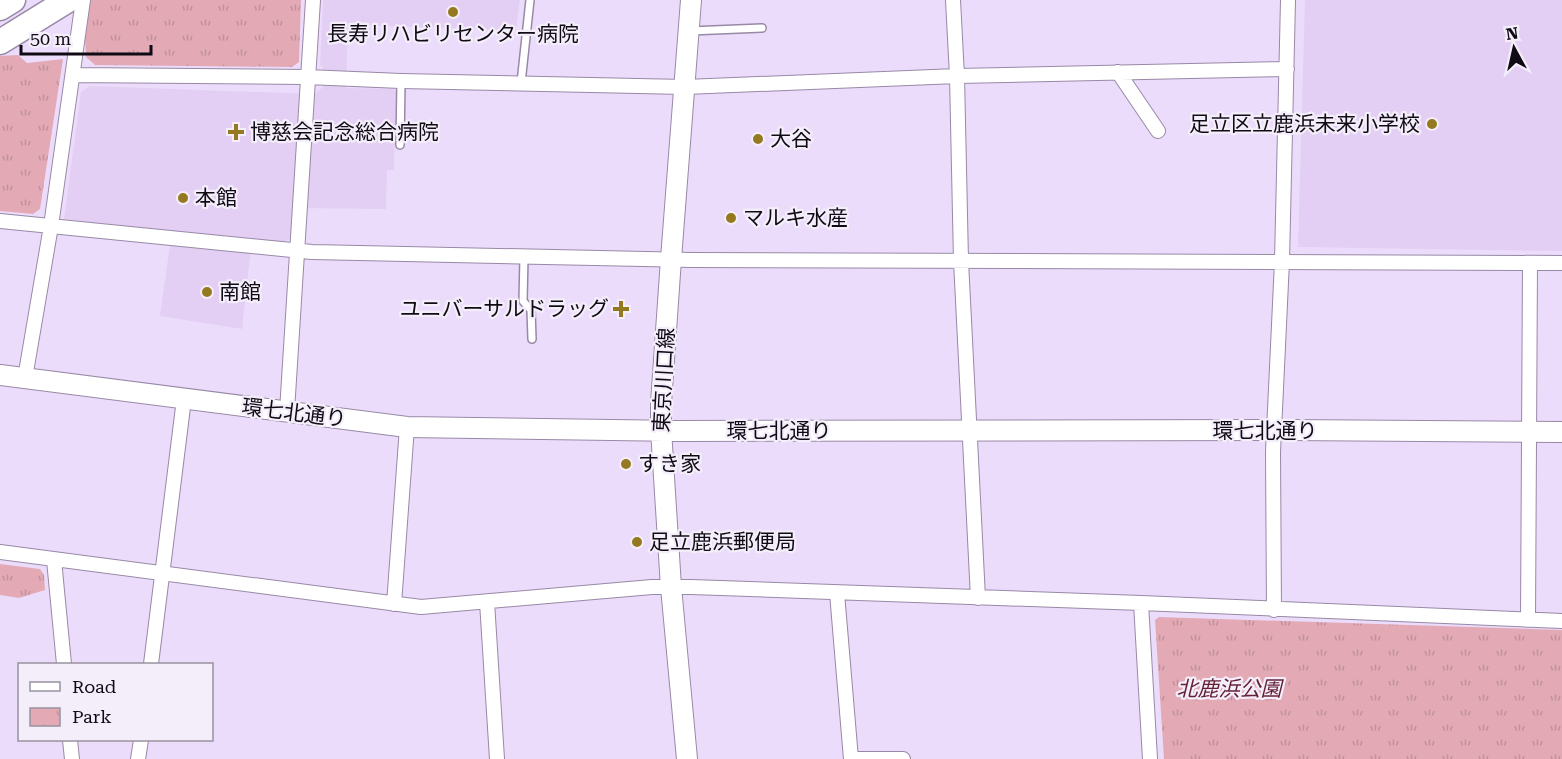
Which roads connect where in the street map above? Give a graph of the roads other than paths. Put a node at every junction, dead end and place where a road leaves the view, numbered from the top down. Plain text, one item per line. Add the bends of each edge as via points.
1 (13, 0) edge
2 (68, 0) edge
3 (83, 0) edge
4 (313, 0) edge
5 (530, 0) edge
6 (691, 0) edge
7 (952, 0) edge
8 (1288, 0) edge
9 (0, 8) edge
10 (762, 28) dead end
11 (689, 31) junction
12 (0, 42) edge
13 (1287, 69) junction
14 (1118, 72) junction
15 (73, 75) junction
16 (957, 76) junction
17 (307, 77) junction
18 (401, 81) junction
19 (521, 83) junction
20 (685, 87) junction
21 (1158, 131) dead end
22 (400, 145) dead end
23 (0, 221) edge
24 (51, 226) junction
25 (297, 252) junction
26 (524, 257) junction
27 (671, 259) junction
28 (961, 261) junction
29 (1282, 261) junction
30 (1530, 263) junction
31 (1562, 263) edge
32 (532, 339) dead end
33 (0, 375) edge
34 (25, 378) junction
35 (184, 399) junction
36 (287, 411) junction
37 (408, 428) junction
38 (661, 430) junction
39 (1274, 430) junction
40 (970, 432) junction
41 (1530, 432) junction
42 (1562, 432) edge
43 (0, 552) edge
44 (54, 560) junction
45 (162, 574) junction
46 (671, 587) junction
47 (837, 593) junction
48 (978, 598) junction
49 (487, 602) junction
50 (394, 603) junction
51 (1141, 603) junction
52 (1274, 610) junction
53 (1528, 620) junction
54 (1562, 621) edge
55 (64, 663) edge
56 (150, 663) edge
57 (70, 741) edge
58 (141, 741) edge
59 (72, 759) edge
60 (138, 759) edge
61 (496, 759) edge
62 (687, 759) edge
63 (851, 759) edge
64 (903, 759) edge
65 (1150, 759) edge

1 - 9 highway
2 - 12 highway
3 - 15 street
4 - 17 street
5 - 19 lane
6 - 11 street, 東京川口線
7 - 16 street
8 - 13 street
10 - 11 lane
11 - 20 street, 東京川口線
13 - 14 street
13 - 29 street
14 - 16 street
14 - 21 street
15 - 17 street
15 - 24 street
16 - 20 street
16 - 28 street
17 - 18 street
17 - 25 street
18 - 19 street
18 - 22 lane
19 - 20 street
20 - 27 street, 東京川口線
23 - 24 street
24 - 25 street
24 - 34 street
25 - 26 street
25 - 36 street
26 - 27 street
26 - 32 lane via 523,301 531,310
27 - 28 street
27 - 38 street, 東京川口線
28 - 29 street
28 - 40 street
29 - 30 street
29 - 39 street
30 - 31 street
30 - 41 street
33 - 34 street, 環七北通り
34 - 35 street, 環七北通り
35 - 36 street, 環七北通り
35 - 45 street
36 - 37 street, 環七北通り
37 - 38 street, 環七北通り
37 - 50 street
38 - 40 street, 環七北通り
38 - 46 street, 東京川口線
39 - 40 street, 環七北通り
39 - 41 street, 環七北通り
39 - 52 street
40 - 48 street
41 - 42 street, 環七北通り
41 - 53 street
43 - 44 street
44 - 45 street
44 - 55 street
45 - 50 street
45 - 56 street
46 - 47 street
46 - 49 street
46 - 62 street, 東京川口線
47 - 48 street
47 - 63 street
48 - 51 street
49 - 50 street via 421,607
49 - 61 street
51 - 52 street
51 - 65 street
52 - 53 street
53 - 54 street
57 - 59 street
58 - 60 street
63 - 64 street

